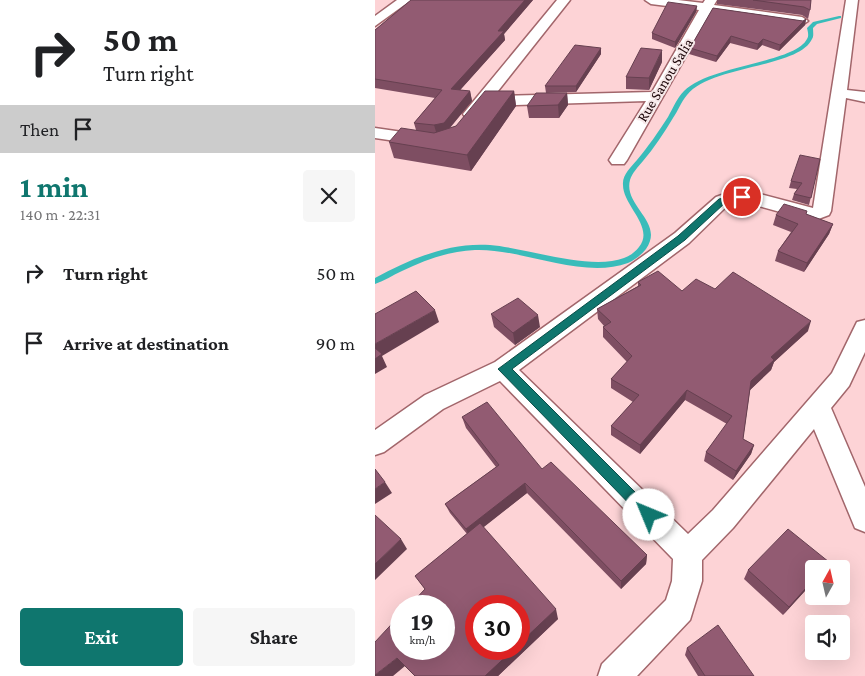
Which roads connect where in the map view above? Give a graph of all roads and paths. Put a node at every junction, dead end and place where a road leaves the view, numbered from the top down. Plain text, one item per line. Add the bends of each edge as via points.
1 (405, 0) edge
2 (564, 0) edge
3 (651, 0) edge
4 (709, 4) edge
5 (857, 5) edge
6 (802, 21) edge
7 (375, 22) edge
8 (840, 93) junction
9 (657, 96) junction
10 (865, 97) edge
11 (481, 101) junction
12 (464, 123) edge
13 (375, 133) edge
14 (438, 142) edge
15 (617, 160) dead end
16 (865, 328) edge
17 (503, 369) junction
18 (818, 406) junction
19 (375, 444) edge
20 (865, 519) edge
21 (688, 554) junction
22 (614, 676) edge

1 - 7 street
2 - 11 street
3 - 4 street
4 - 6 street
4 - 9 street, Rue Sanou Salia
5 - 8 street
8 - 10 street
8 - 17 street via 822,211 807,214 749,198 733,197 722,201 682,238
9 - 11 street
9 - 15 street, Rue Sanou Salia
11 - 12 street
13 - 14 street
16 - 18 street via 841,380
17 - 19 street via 434,402
17 - 21 street
18 - 20 street
18 - 21 street via 723,519
21 - 22 street via 687,581 679,610

